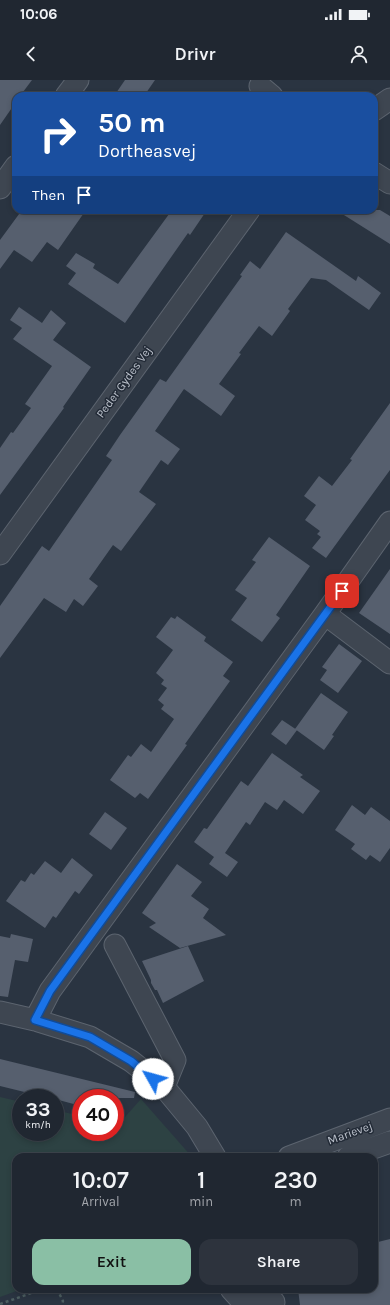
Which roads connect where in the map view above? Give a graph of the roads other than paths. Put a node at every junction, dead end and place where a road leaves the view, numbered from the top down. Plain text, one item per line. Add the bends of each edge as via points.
1 (78, 80) edge
2 (69, 92) edge
3 (390, 99) edge
4 (378, 107) edge
5 (12, 172) edge
6 (378, 176) edge
7 (390, 183) edge
8 (0, 188) edge
9 (246, 214) edge
10 (390, 522) edge
11 (0, 554) edge
12 (325, 614) junction
13 (390, 663) edge
14 (115, 945) dead end
15 (0, 1012) edge
16 (35, 1020) junction
17 (164, 1088) junction
18 (390, 1119) edge
19 (390, 1142) edge
20 (213, 1153) edge
21 (305, 1153) edge
22 (359, 1153) edge
23 (235, 1293) edge
24 (273, 1299) edge

1 - 2 street
3 - 4 street
5 - 8 street
6 - 7 street
9 - 11 street, Peder Gydes Vej
10 - 12 street
12 - 13 street
12 - 16 street via 50,991
14 - 17 street via 175,1060
15 - 16 street
16 - 17 street via 90,1037 131,1061
17 - 20 street via 197,1127
18 - 21 street, Marievej
19 - 22 street
23 - 24 street via 240,1299

